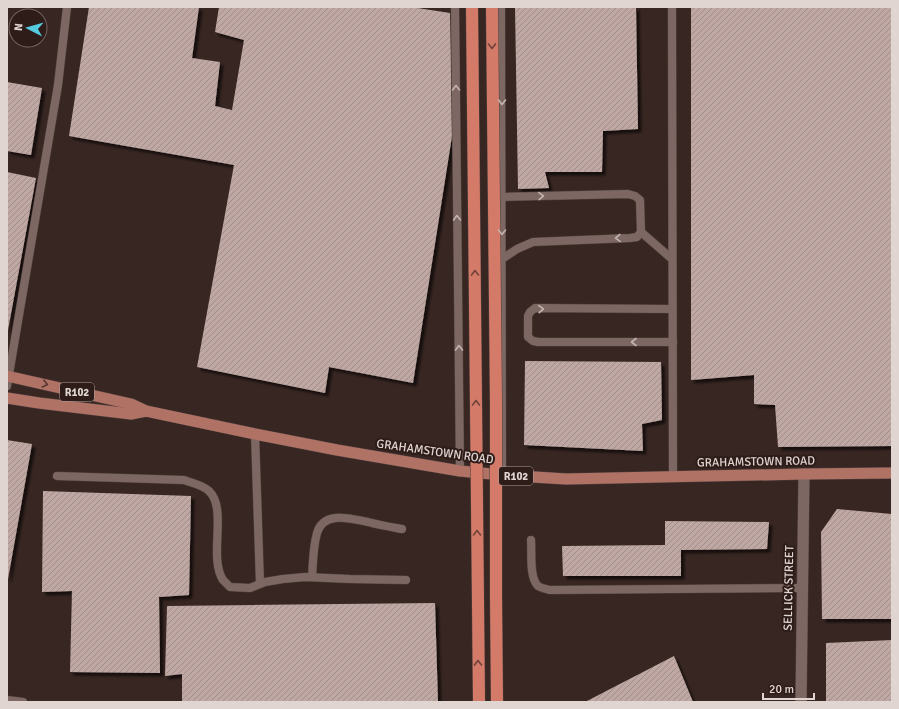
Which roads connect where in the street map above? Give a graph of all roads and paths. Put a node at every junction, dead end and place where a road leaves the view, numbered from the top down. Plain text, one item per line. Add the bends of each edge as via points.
1 (67, 7) edge
2 (455, 7) edge
3 (472, 7) edge
4 (492, 7) edge
5 (501, 7) edge
6 (672, 7) edge
7 (502, 198) junction
8 (641, 232) junction
9 (672, 258) junction
10 (502, 259) junction
11 (672, 309) junction
12 (672, 342) junction
13 (8, 379) edge
14 (7, 398) edge
15 (146, 411) junction
16 (254, 434) junction
17 (460, 471) junction
18 (892, 473) edge
19 (804, 474) junction
20 (502, 475) junction
21 (56, 476) dead end
22 (673, 477) junction
23 (402, 530) dead end
24 (532, 540) dead end
25 (312, 577) junction
26 (406, 580) dead end
27 (260, 584) junction
28 (802, 588) junction
29 (7, 700) edge
30 (23, 702) edge
31 (479, 702) edge
32 (496, 702) edge
33 (801, 702) edge

1 - 13 lane via 58,85
17 -> 2 lane
31 -> 3 highway, bridge
4 -> 32 highway, bridge
5 -> 7 lane
6 - 9 lane
7 -> 8 lane via 628,194 640,200
7 -> 10 lane
8 - 9 lane
8 -> 10 lane via 637,237 630,238 533,242
9 - 11 lane
10 - 20 lane
11 - 12 lane
12 -> 11 lane via 538,342 528,337 528,316 536,308
12 - 22 lane
13 -> 15 main road, GRAHAMSTOWN ROAD / R102 via 131,404
14 - 15 main road, GRAHAMSTOWN ROAD / R102 via 131,414
15 - 16 main road, GRAHAMSTOWN ROAD / R102
16 - 17 main road, GRAHAMSTOWN ROAD / R102
16 - 27 lane
17 - 20 main road, GRAHAMSTOWN ROAD / R102
18 - 19 main road, GRAHAMSTOWN ROAD / R102
19 - 22 main road, GRAHAMSTOWN ROAD / R102
19 - 28 street, SELLICK STREET
20 - 22 main road, GRAHAMSTOWN ROAD / R102 via 566,479
21 - 27 lane via 184,480 209,490 217,505 217,558 223,580 230,587 250,588
23 - 25 lane via 344,517 324,522 317,532
24 - 28 lane via 532,576 539,586 550,590
25 - 26 lane
25 - 27 lane
28 - 33 street, SELLICK STREET
29 - 30 lane

